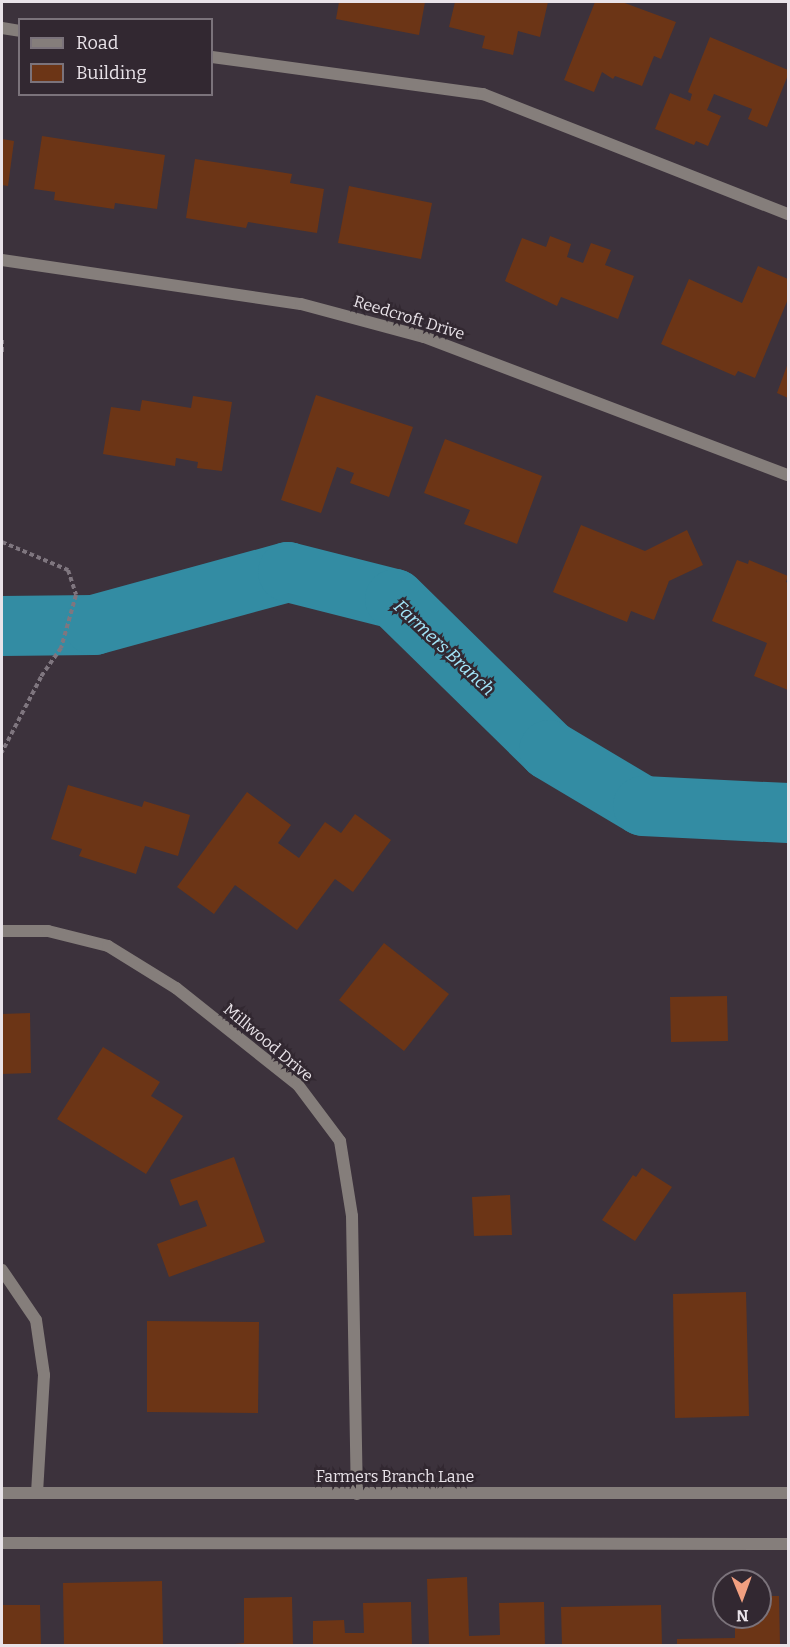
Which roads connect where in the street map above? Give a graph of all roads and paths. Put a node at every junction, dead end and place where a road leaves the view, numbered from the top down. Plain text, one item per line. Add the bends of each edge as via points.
1 (2, 28) edge
2 (18, 31) edge
3 (213, 57) edge
4 (789, 214) edge
5 (2, 260) edge
6 (2, 340) edge
7 (2, 352) edge
8 (789, 475) edge
9 (2, 544) edge
10 (2, 752) edge
11 (2, 931) edge
12 (2, 1270) edge
13 (37, 1492) junction
14 (789, 1492) edge
15 (2, 1493) edge
16 (357, 1494) junction
17 (2, 1543) edge
18 (789, 1544) edge

1 - 2 street
3 - 4 street via 483,94
5 - 8 street, Reedcroft Drive via 301,304 424,337
6 - 7 path
9 - 10 path via 68,570 76,595 61,648
11 - 16 street, Millwood Drive via 48,931 108,946 176,988 298,1084 340,1141 352,1216
12 - 13 street via 36,1320 44,1375
13 - 15 street, Farmers Branch Lane
13 - 16 street, Farmers Branch Lane
14 - 16 street, Farmers Branch Lane
17 - 18 street

